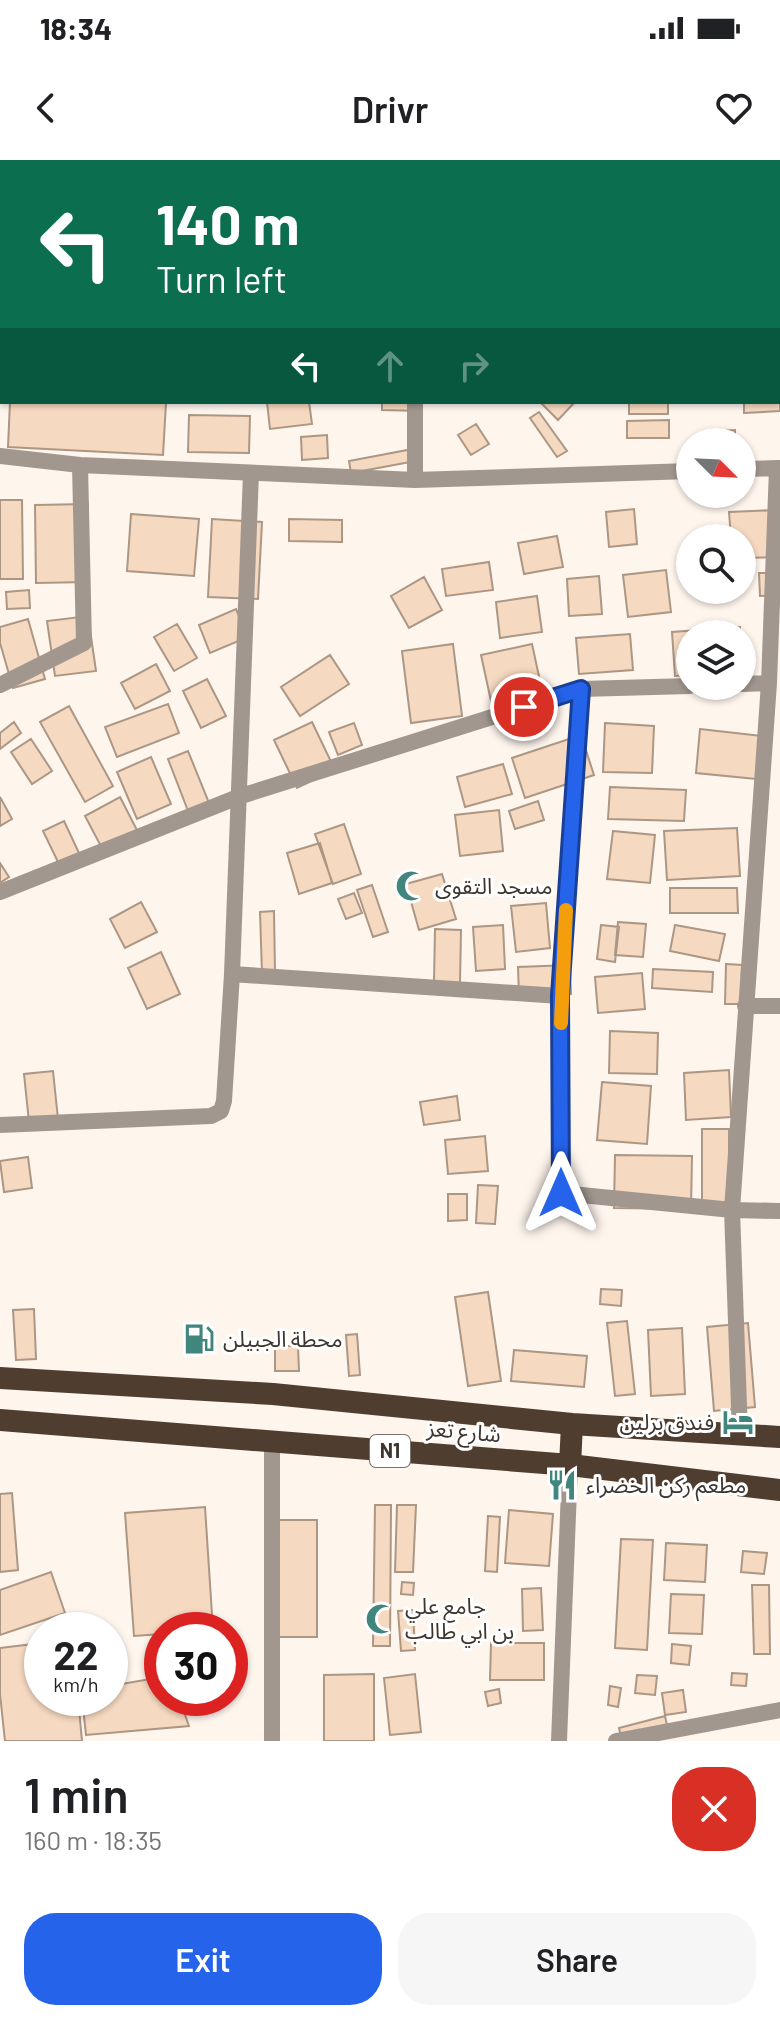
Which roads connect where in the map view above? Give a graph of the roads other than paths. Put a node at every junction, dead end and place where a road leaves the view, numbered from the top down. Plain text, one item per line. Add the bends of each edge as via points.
1 (415, 404) edge
2 (0, 456) edge
3 (80, 465) junction
4 (778, 468) edge
5 (756, 469) edge
6 (676, 471) edge
7 (251, 473) junction
8 (415, 480) junction
9 (756, 683) edge
10 (769, 683) junction
11 (0, 685) edge
12 (676, 686) edge
13 (581, 689) junction
14 (238, 797) junction
15 (0, 892) edge
16 (232, 974) junction
17 (560, 996) junction
18 (745, 1006) junction
19 (780, 1006) edge
20 (0, 1125) edge
21 (732, 1210) junction
22 (780, 1211) edge
23 (0, 1378) edge
24 (0, 1420) edge
25 (572, 1424) junction
26 (740, 1434) junction
27 (780, 1437) edge
28 (272, 1441) junction
29 (570, 1465) junction
30 (780, 1490) edge
31 (780, 1710) edge
32 (272, 1741) edge
33 (559, 1741) edge
34 (616, 1741) edge

1 - 8 street
2 - 3 street
3 - 7 street
3 - 11 street via 84,643
4 - 5 street
4 - 10 street
6 - 8 street
7 - 8 street
7 - 14 street
9 - 10 street
10 - 18 street
12 - 13 street
13 - 14 street
13 - 17 street
14 - 15 street
14 - 16 street
16 - 17 street
16 - 20 street via 221,1111 211,1116
17 - 21 street via 561,1193
18 - 19 street
18 - 21 street
21 - 22 street
21 - 26 street
23 - 25 highway, شارع تعز / N1 via 273,1394
24 - 28 highway, شارع تعز / N1
25 - 26 highway, شارع تعز / N1
25 - 29 highway
26 - 27 highway, شارع تعز / N1
28 - 29 highway, شارع تعز / N1
28 - 32 street
29 - 30 highway, شارع تعز / N1
29 - 33 street
31 - 34 street

